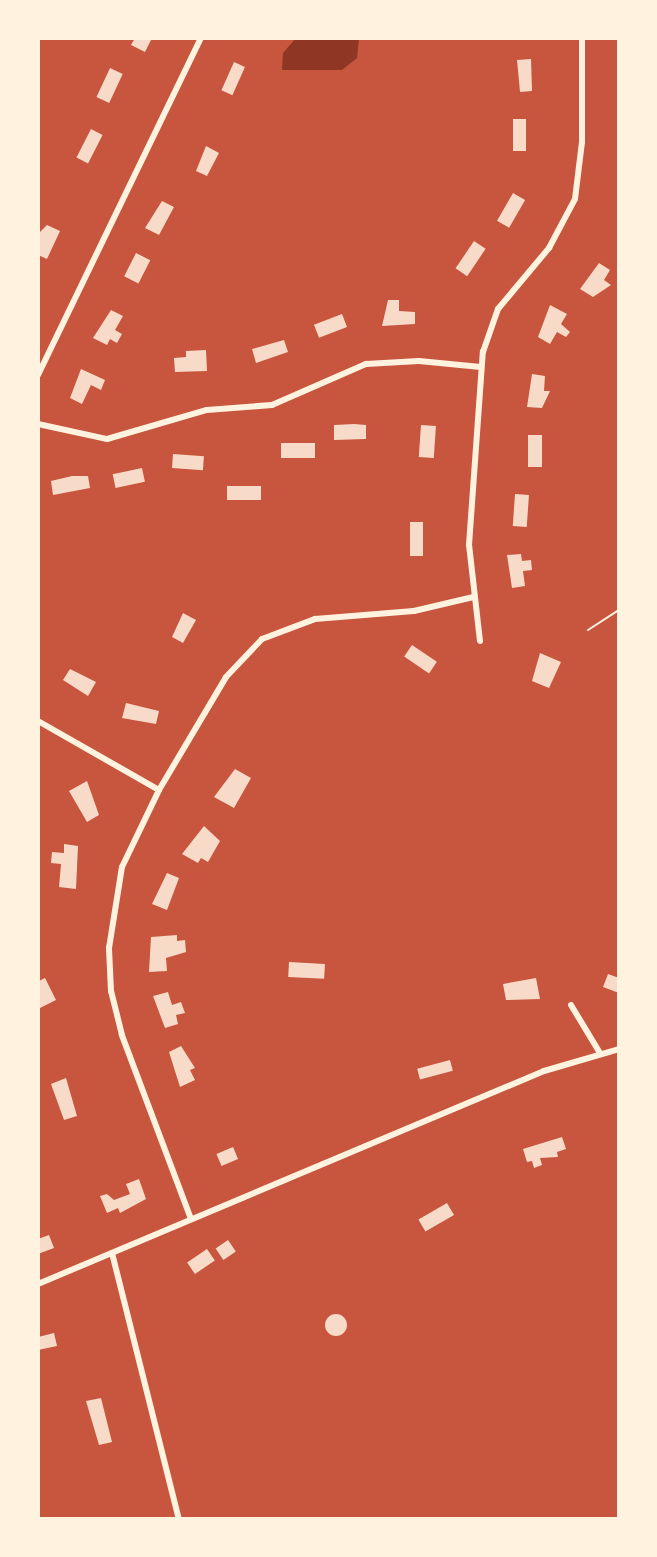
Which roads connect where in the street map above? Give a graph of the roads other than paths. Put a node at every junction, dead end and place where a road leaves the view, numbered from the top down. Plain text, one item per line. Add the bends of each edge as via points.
1 (201, 38) edge
2 (582, 38) edge
3 (481, 367) junction
4 (38, 375) edge
5 (38, 424) edge
6 (473, 597) junction
7 (480, 641) dead end
8 (38, 721) edge
9 (159, 790) junction
10 (571, 1005) dead end
11 (619, 1049) edge
12 (600, 1053) junction
13 (191, 1219) junction
14 (112, 1253) junction
15 (38, 1284) edge
16 (179, 1519) edge

1 - 4 street
2 - 3 street via 582,142 575,199 549,248 498,309
3 - 5 street via 419,361 366,364 272,405 207,410 107,439
3 - 6 street via 469,545
6 - 7 street
6 - 9 street via 414,611 315,619 262,639 226,677
8 - 9 street
9 - 13 street via 116,891 109,948 111,991 122,1035
10 - 12 street
11 - 12 street
12 - 13 street via 544,1071
13 - 14 street
14 - 15 street
14 - 16 street

